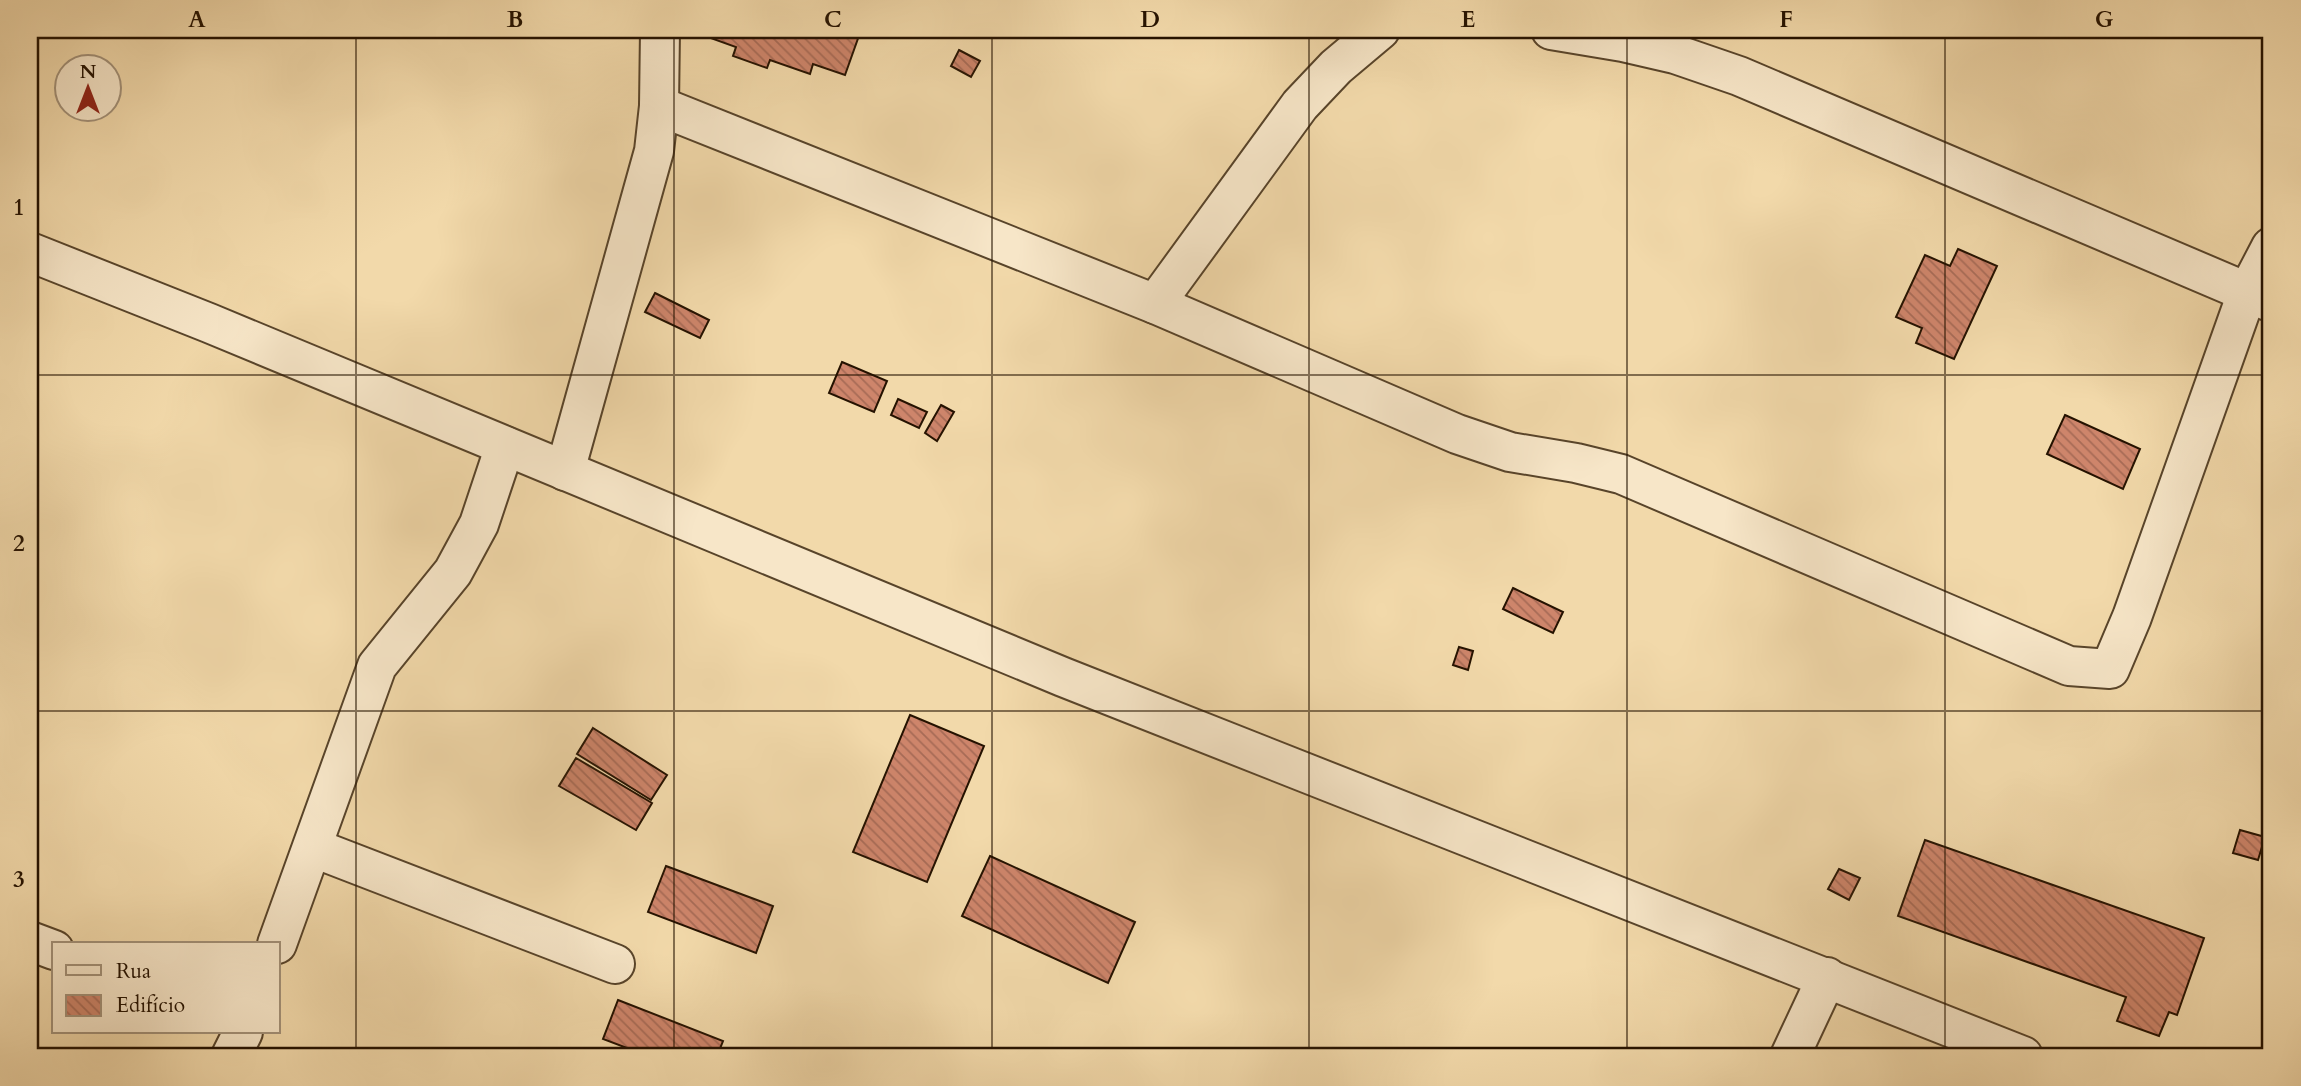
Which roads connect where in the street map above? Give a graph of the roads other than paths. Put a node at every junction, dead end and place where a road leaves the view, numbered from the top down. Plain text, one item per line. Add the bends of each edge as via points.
1 (660, 30) edge
2 (1380, 30) edge
3 (1551, 30) edge
4 (659, 106) junction
5 (2271, 247) edge
6 (30, 252) edge
7 (2259, 297) edge
8 (1155, 304) junction
9 (505, 446) junction
10 (565, 471) junction
11 (314, 848) junction
12 (30, 942) edge
13 (278, 942) edge
14 (52, 949) edge
15 (615, 964) dead end
16 (1827, 977) junction
17 (242, 1034) edge
18 (231, 1056) edge
19 (1790, 1056) edge
20 (2023, 1056) edge

1 - 4 street
2 - 8 street via 1300,105
3 - 7 street via 1675,54 1739,76
4 - 8 street
4 - 10 street via 654,151
5 - 7 street
6 - 9 street
7 - 8 street via 2110,669 2069,666 1621,474 1510,452 1457,434
9 - 10 street
9 - 11 street via 479,524 453,572 377,666
10 - 16 street via 1063,677
11 - 13 street
11 - 15 street
12 - 14 street
16 - 19 street
16 - 20 street
17 - 18 street

